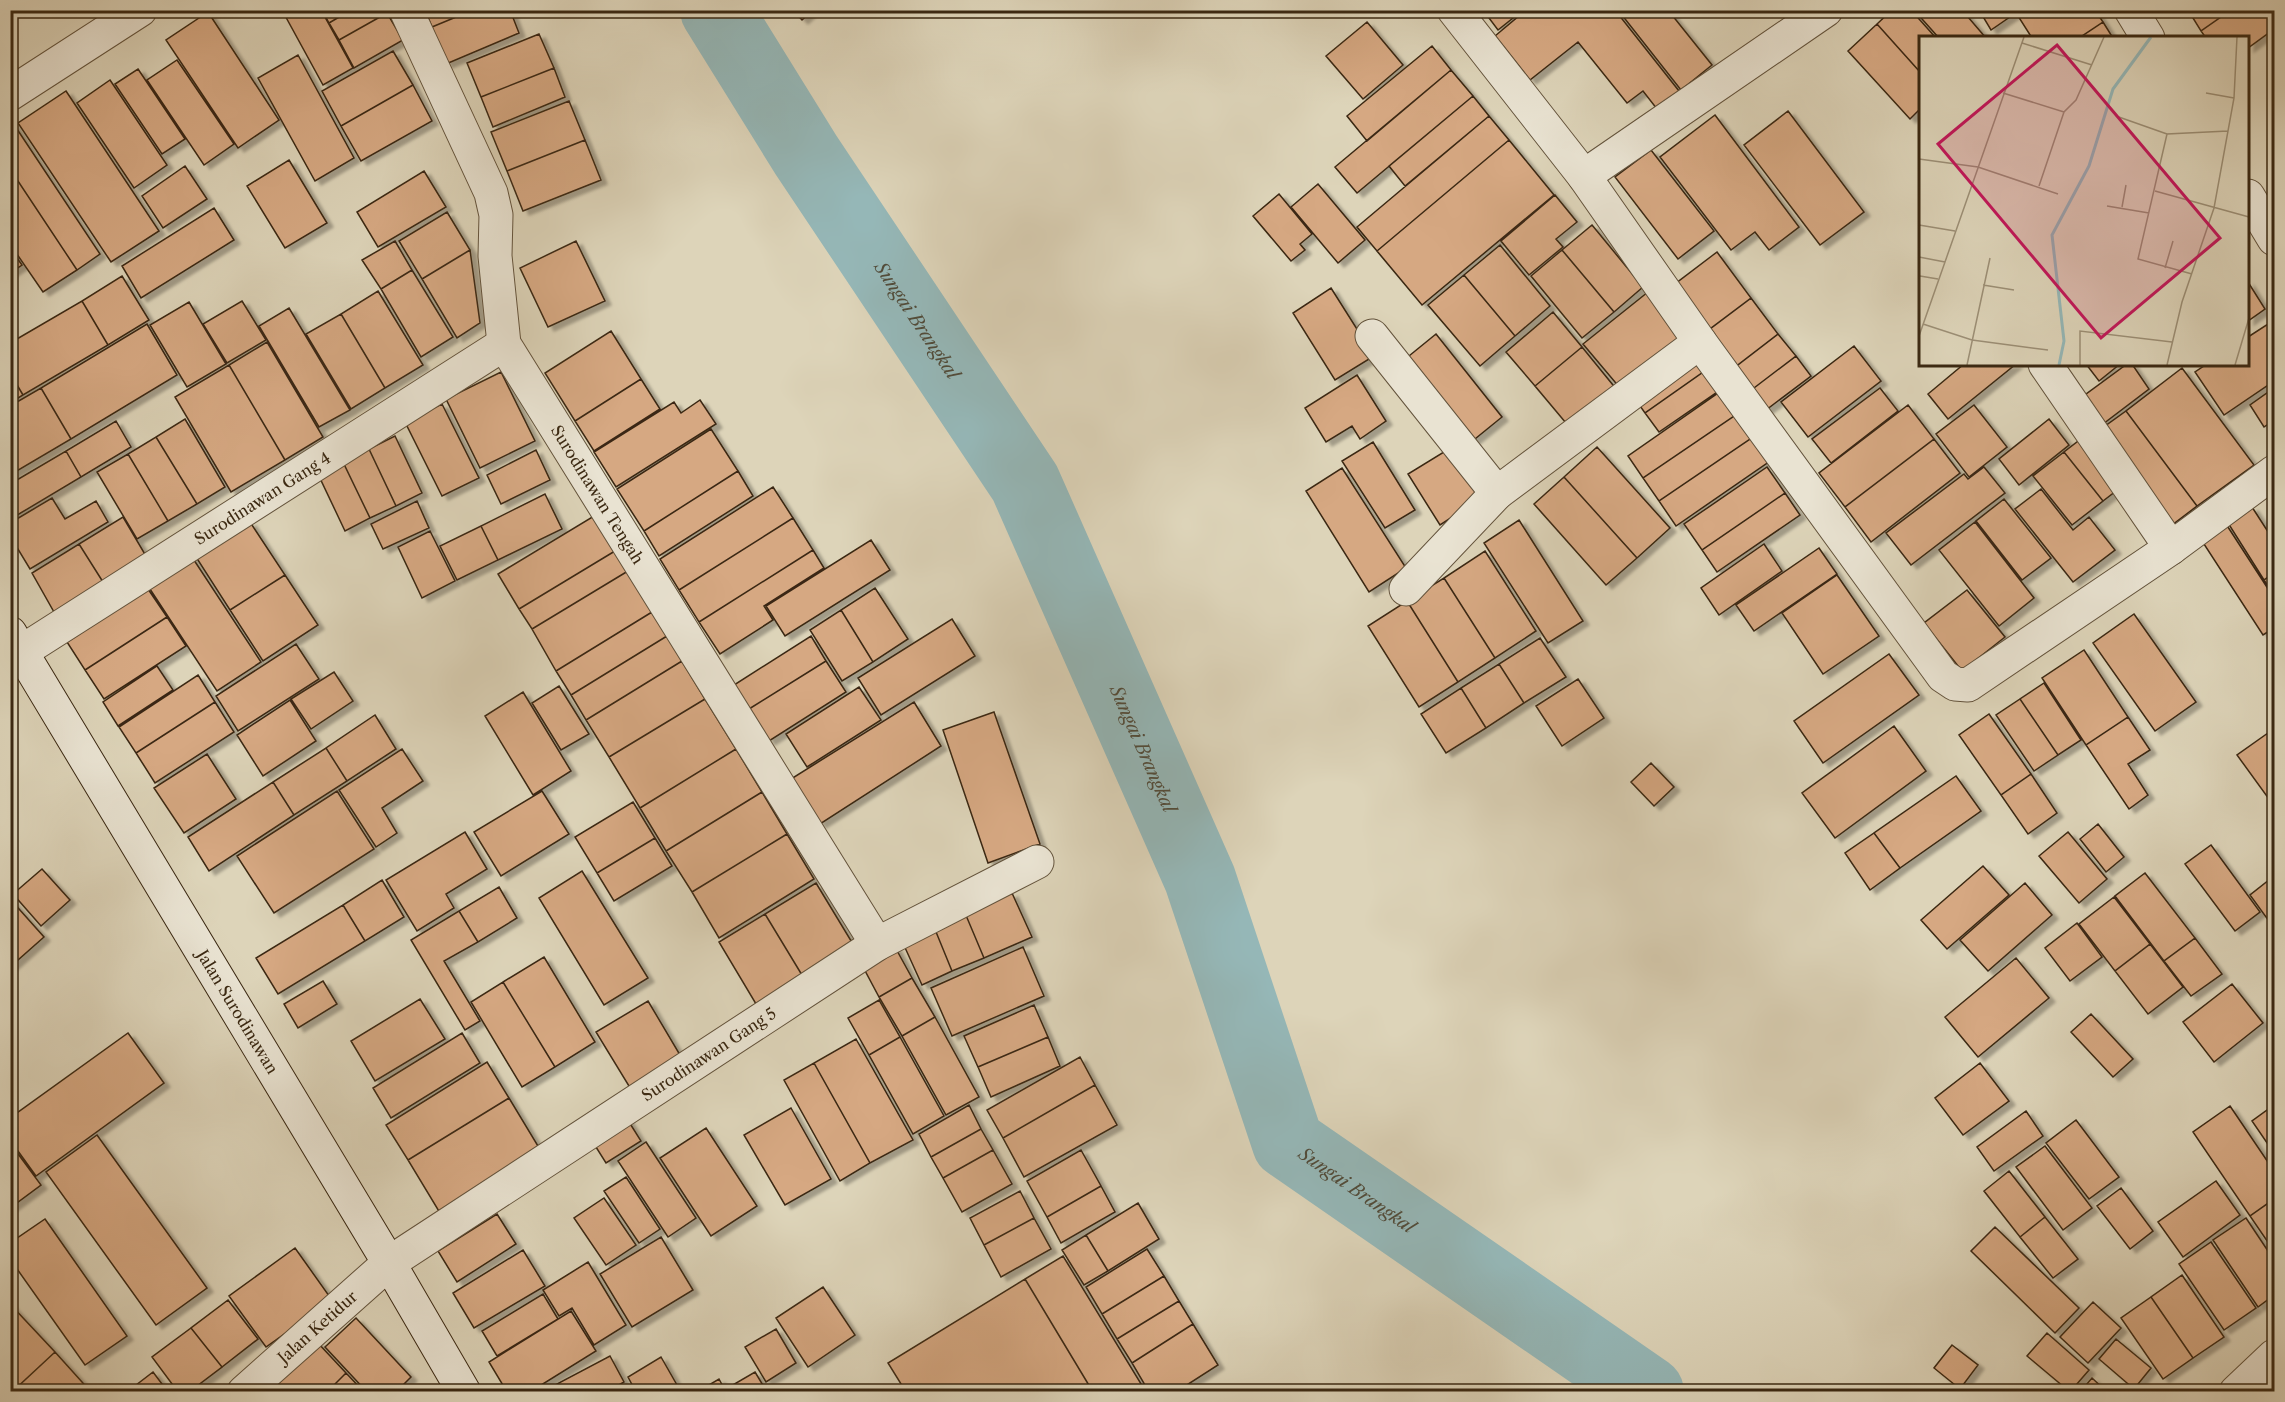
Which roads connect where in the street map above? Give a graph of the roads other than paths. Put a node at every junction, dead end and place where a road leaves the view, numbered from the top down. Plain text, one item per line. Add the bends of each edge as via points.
1 (140, 10) edge
2 (406, 10) edge
3 (1454, 10) edge
4 (1826, 10) edge
5 (2131, 10) edge
6 (2147, 36) edge
7 (10, 94) edge
8 (1584, 176) junction
9 (2249, 199) edge
10 (2274, 238) edge
11 (1372, 336) dead end
12 (1700, 342) junction
13 (504, 344) junction
14 (2046, 366) edge
15 (2274, 472) edge
16 (1497, 493) junction
17 (2171, 548) junction
18 (1406, 589) dead end
19 (16, 643) edge
20 (1037, 862) dead end
21 (877, 944) junction
22 (389, 1263) junction
23 (2274, 1356) edge
24 (244, 1392) edge
25 (464, 1392) edge
26 (2236, 1392) edge

1 - 7 street
2 - 13 street, Surodinawan Tengah via 491,193 496,215 495,256
3 - 8 street
4 - 8 street
5 - 6 street
8 - 12 street
9 - 10 street
11 - 16 street
12 - 16 street
12 - 17 street via 1943,676 1955,684 1968,685
13 - 19 street, Surodinawan Gang 4
13 - 21 street, Surodinawan Tengah
14 - 17 street
15 - 17 street
16 - 18 street
19 - 22 street, Jalan Surodinawan
20 - 21 street, Surodinawan Gang 5
21 - 22 street, Surodinawan Gang 5
22 - 24 street, Jalan Ketidur
22 - 25 street, Jalan Surodinawan
23 - 26 street

